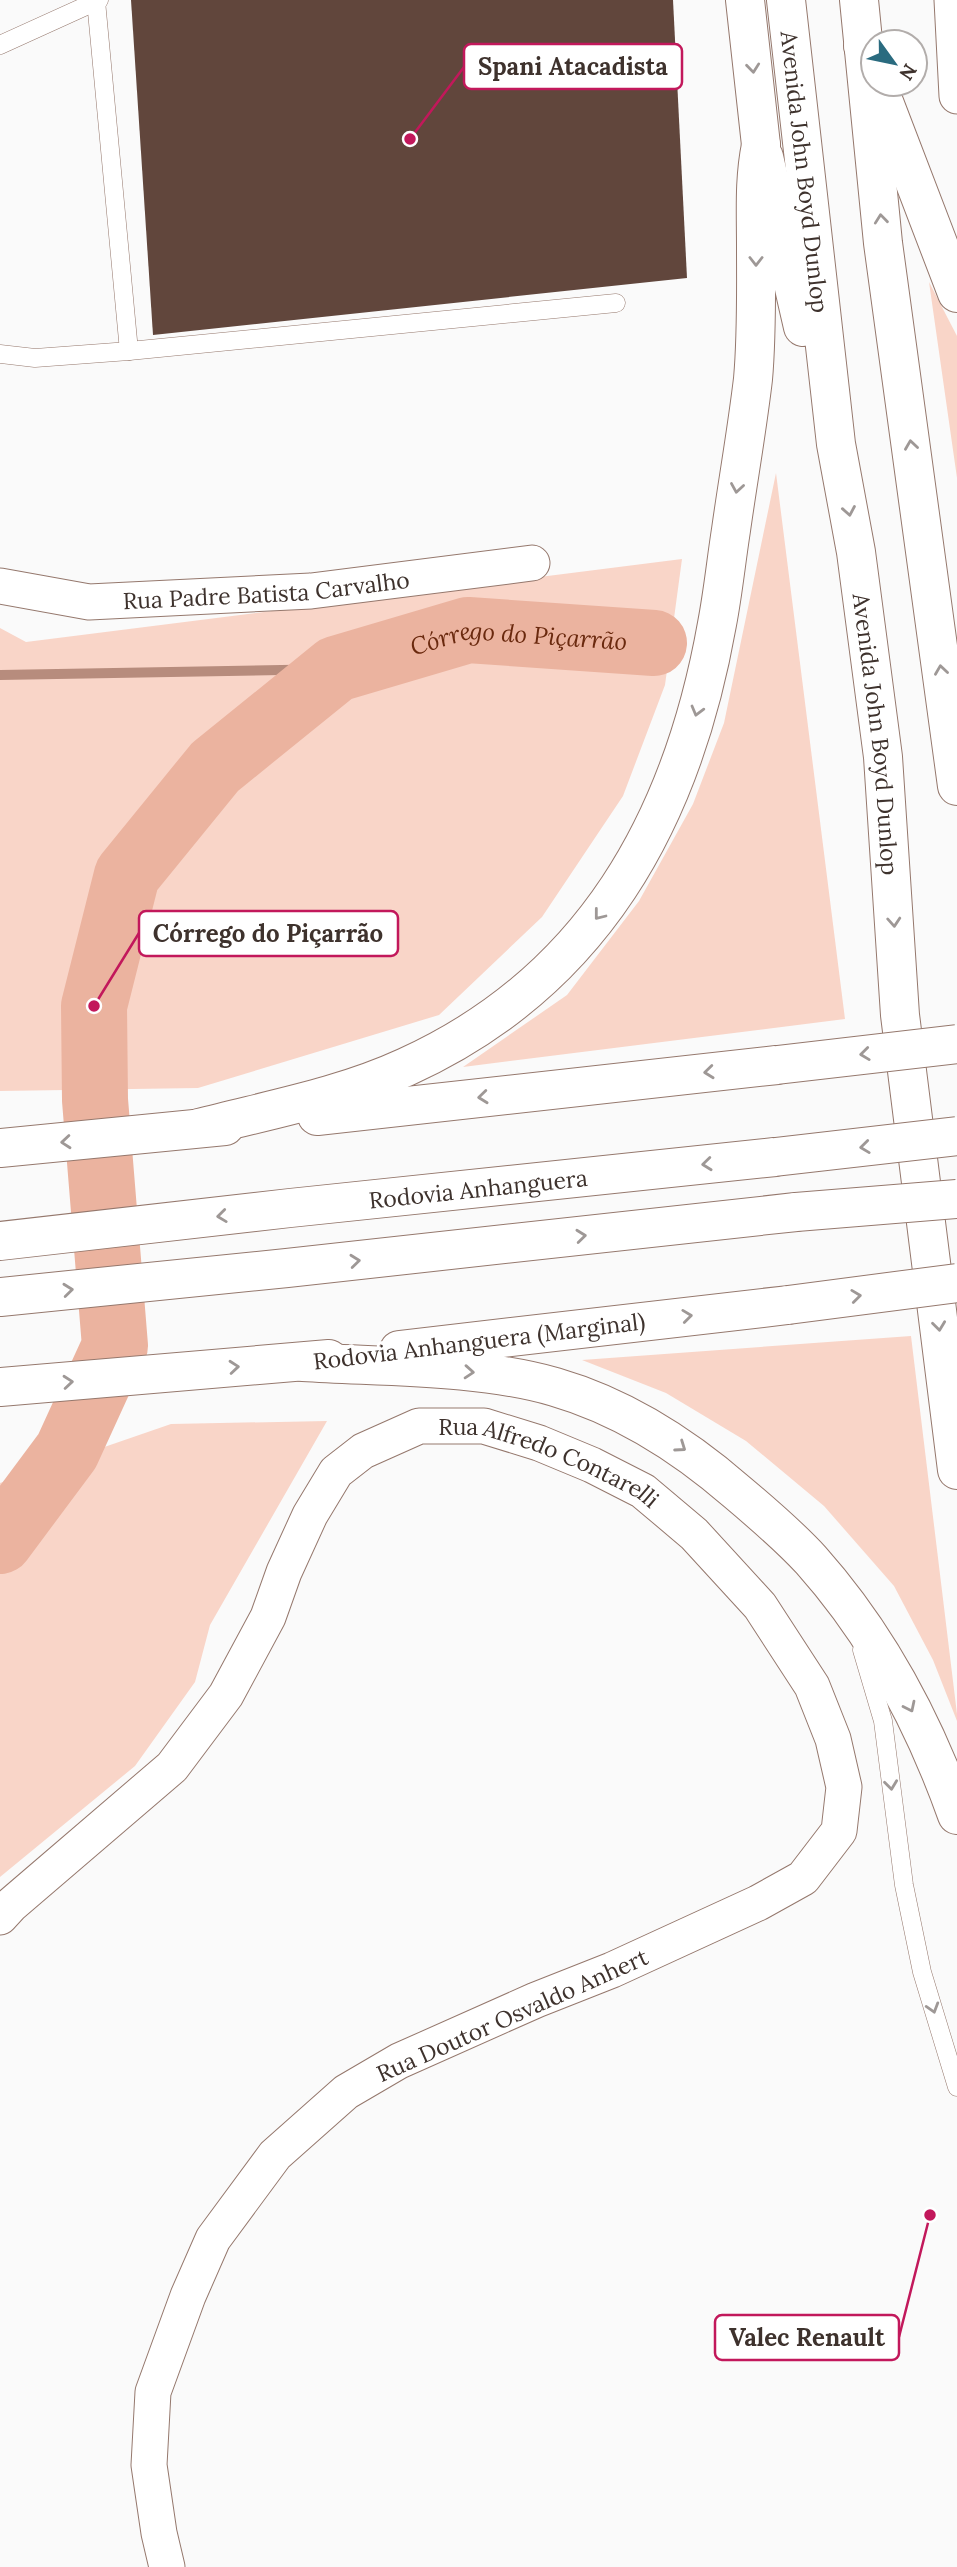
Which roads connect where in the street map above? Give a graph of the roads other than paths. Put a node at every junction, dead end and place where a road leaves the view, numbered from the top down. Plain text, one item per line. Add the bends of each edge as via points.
1 (745, 0) edge
2 (786, 0) edge
3 (859, 0) edge
4 (952, 0) edge
5 (98, 1) edge
6 (863, 28) edge
7 (0, 45) edge
8 (957, 96) edge
9 (871, 98) edge
10 (882, 98) edge
11 (761, 145) junction
12 (957, 293) edge
13 (616, 303) dead end
14 (129, 351) junction
15 (0, 354) edge
16 (836, 444) junction
17 (532, 563) dead end
18 (0, 586) edge
19 (957, 786) edge
20 (957, 1044) edge
21 (199, 1128) junction
22 (957, 1136) edge
23 (0, 1148) edge
24 (957, 1199) edge
25 (0, 1241) edge
26 (957, 1283) edge
27 (0, 1297) edge
28 (303, 1362) junction
29 (0, 1387) edge
30 (957, 1470) edge
31 (844, 1601) junction
32 (957, 1815) edge
33 (819, 1860) joint
34 (0, 1917) edge
35 (957, 2087) edge
36 (167, 2567) edge

1 -> 11 main road
2 - 16 main road, Avenida John Boyd Dunlop
3 - 6 main road
4 - 8 street
5 - 7 lane
5 - 14 lane
19 -> 9 main road via 883,243
10 - 12 main road
11 - 16 main road via 796,304
11 -> 21 main road via 755,173 753,379 717,625 694,723 668,797 641,854 600,915 557,965 467,1035 373,1080
13 - 14 lane
14 - 15 lane via 35,358
16 -> 30 main road, Avenida John Boyd Dunlop via 856,552 883,757 900,1015
17 - 18 street, Rua Padre Batista Carvalho via 312,591 89,602
20 -> 21 main road, bridge
21 -> 23 main road
22 -> 25 main road, Rodovia Anhanguera, bridge
27 -> 24 main road, bridge
28 -> 26 main road, Rodovia Anhanguera (Marginal), bridge
29 -> 28 main road, Rodovia Anhanguera (Marginal)
28 -> 31 main road via 485,1373 555,1387 613,1409 703,1462 810,1559
31 -> 32 main road via 893,1673 929,1744
31 -> 35 lane via 883,1721 904,1885 922,1972
33 - 34 street, Rua Alfredo Contarelli via 839,1831 844,1787 833,1739 812,1686 751,1595 694,1534 643,1492 593,1465 484,1426 419,1426 363,1451 335,1472 310,1515 268,1617 226,1695 172,1767
33 - 36 street, Rua Doutor Osvaldo Anhert via 803,1878 758,1903 399,2061 346,2092 275,2155 214,2239 187,2296 153,2392 149,2465

